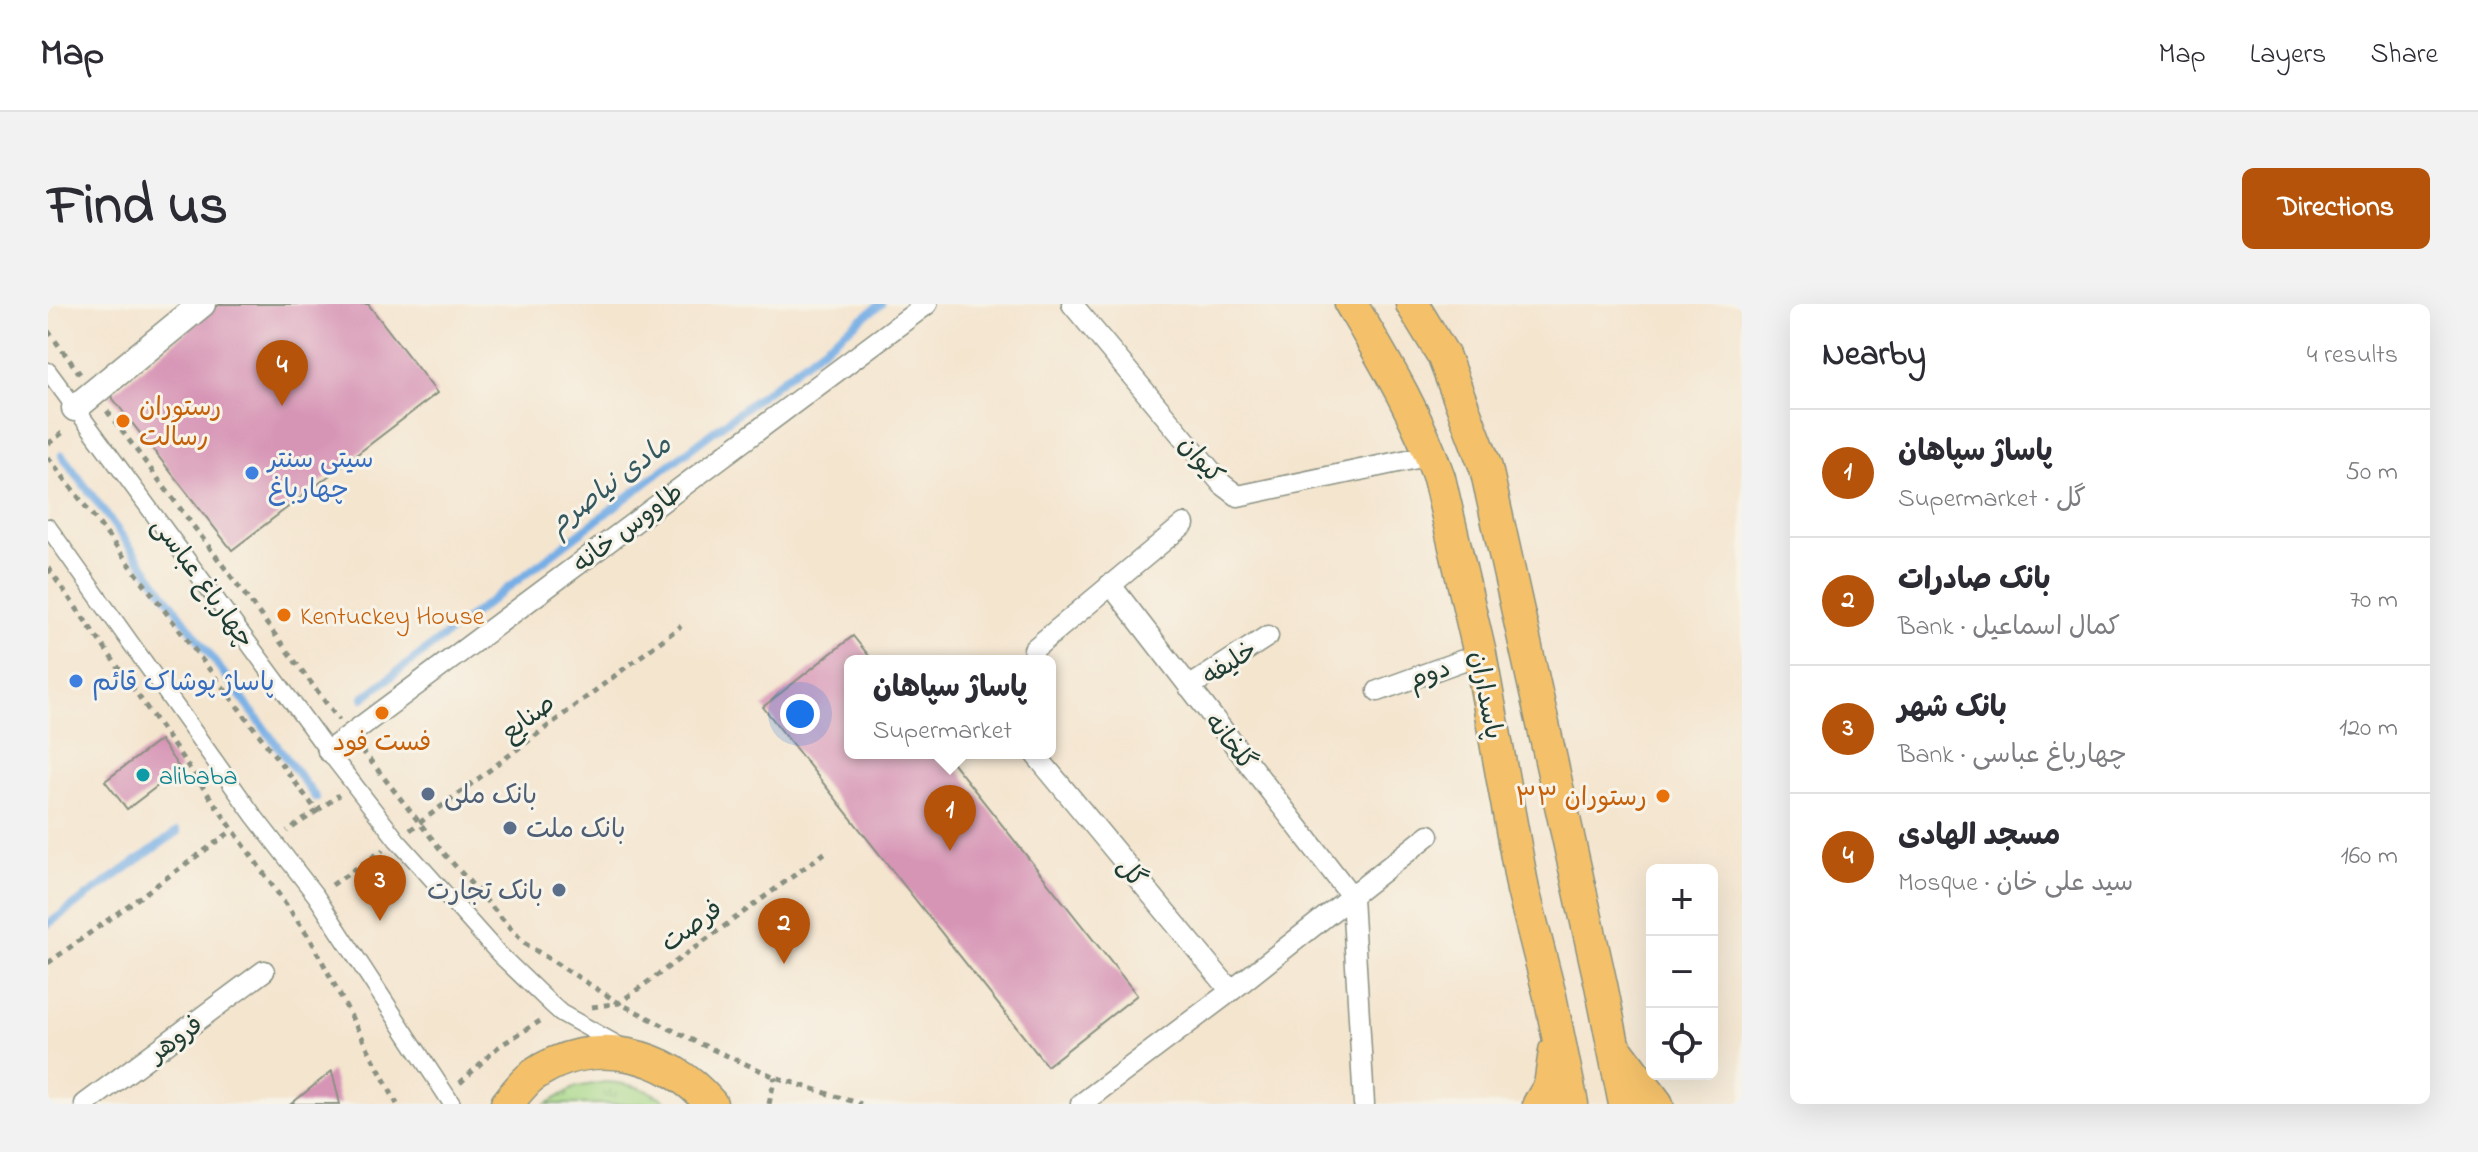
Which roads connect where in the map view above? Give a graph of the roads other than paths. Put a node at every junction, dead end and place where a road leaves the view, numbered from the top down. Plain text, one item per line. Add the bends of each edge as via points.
1 (202, 304) edge
2 (927, 304) edge
3 (1072, 304) edge
4 (1351, 304) edge
5 (1412, 304) edge
6 (48, 371) edge
7 (84, 400) junction
8 (1431, 455) junction
9 (1184, 524) dead end
10 (48, 527) edge
11 (1110, 584) junction
12 (1268, 636) dead end
13 (1034, 649) dead end
14 (1480, 654) junction
15 (1189, 687) junction
16 (1378, 691) dead end
17 (328, 751) junction
18 (1039, 759) edge
19 (1429, 835) dead end
20 (1352, 897) junction
21 (264, 971) dead end
22 (1601, 985) junction
23 (1231, 991) junction
24 (1550, 996) junction
25 (1557, 1036) junction
26 (1613, 1045) junction
27 (636, 1055) junction
28 (705, 1097) edge
29 (451, 1102) edge
30 (85, 1104) edge
31 (507, 1104) edge
32 (735, 1104) edge
33 (1081, 1104) edge
34 (1364, 1104) edge
35 (1539, 1104) edge
36 (1572, 1104) edge
37 (1625, 1104) edge
38 (1657, 1104) edge

1 - 7 street
2 - 17 street, طاووس خانه
3 - 8 street, کیوان via 1222,484 1238,496
4 - 8 main road, پاسداران via 1393,374
5 - 22 main road, پاسداران via 1443,355 1486,468
6 - 7 street, چهارباغ عباسی
7 - 17 street, چهارباغ عباسی
8 - 14 main road, پاسداران
9 - 11 street
10 - 29 street via 316,896
11 - 13 street
11 - 15 street, گلخانه
12 - 15 street, خلیفه
14 - 16 street, دوم
14 - 24 main road, پاسداران via 1523,890
15 - 20 street, گلخانه
17 - 27 street, چهارباغ عباسی via 397,840 499,954 561,1013
18 - 23 street, گل
19 - 20 street
20 - 23 street
20 - 34 street
21 - 30 street, فروهر
22 - 24 main road via 1595,1001 1580,1008
22 - 26 main road, پاسداران
23 - 33 street
24 - 25 main road, پاسداران
25 - 35 main road via 1550,1086
25 - 36 main road, پاسداران
26 - 37 main road, پاسداران
26 - 38 main road
27 - 28 main road via 670,1068
27 - 31 main road via 605,1053 559,1063 532,1076
28 - 32 main road

